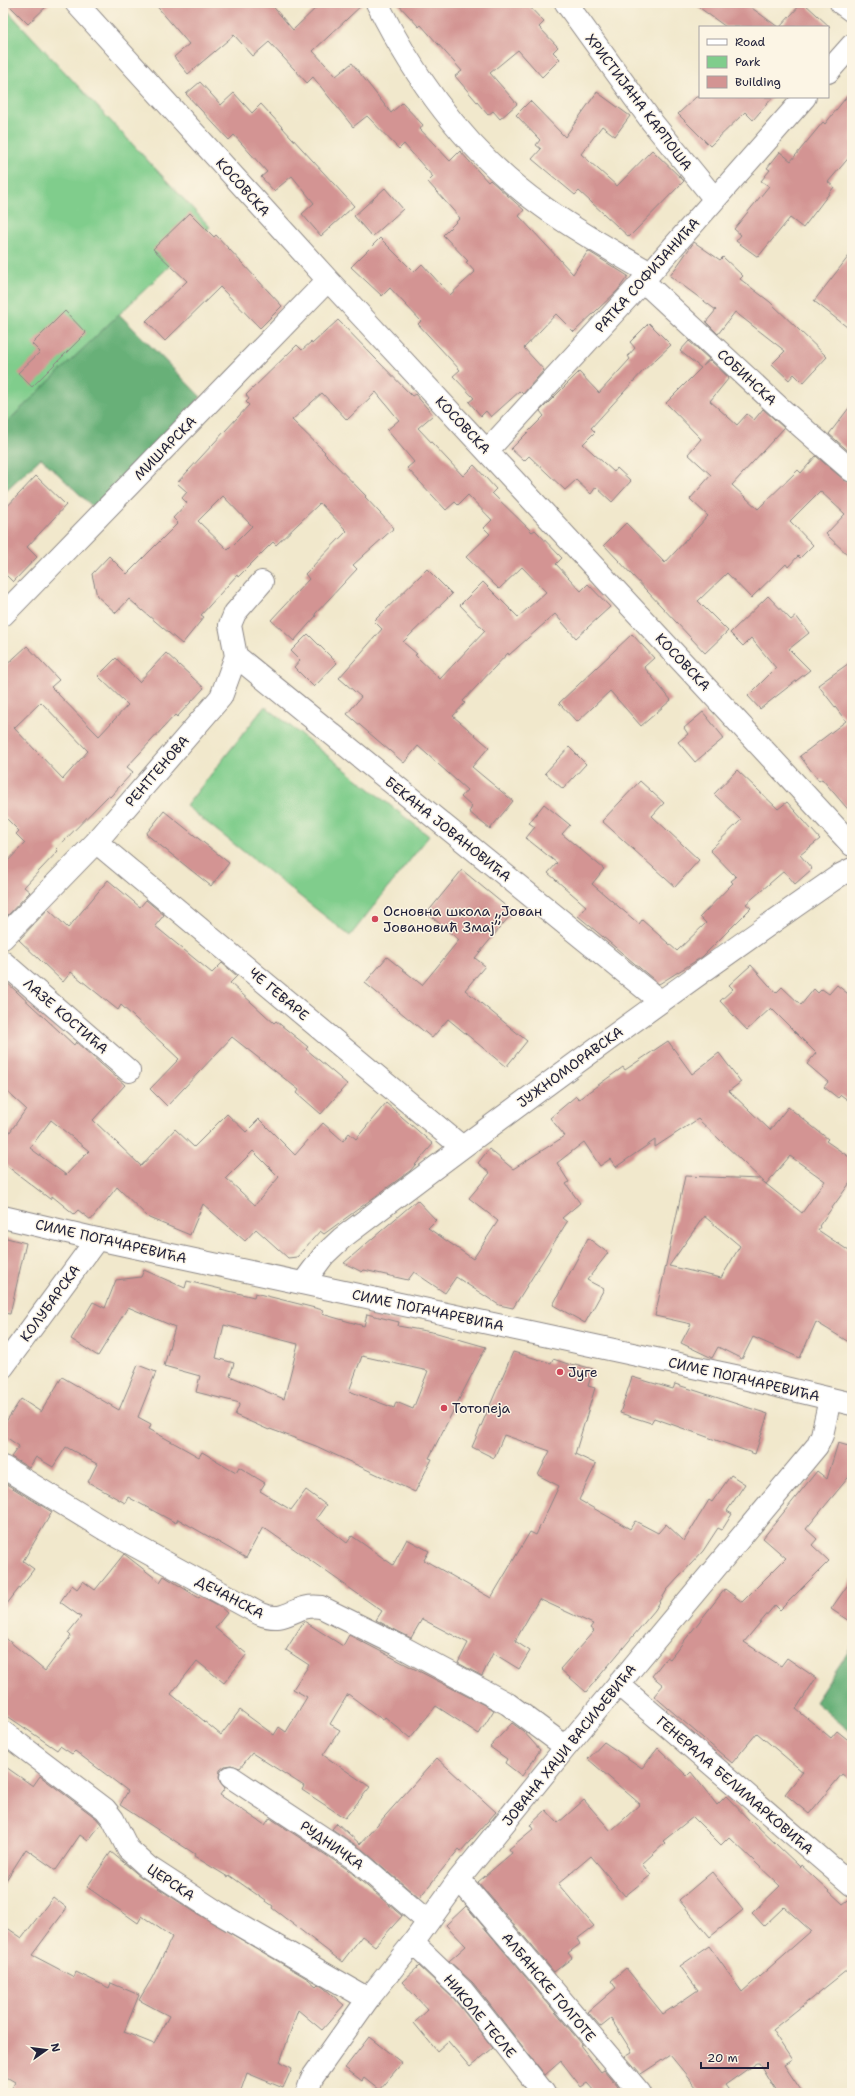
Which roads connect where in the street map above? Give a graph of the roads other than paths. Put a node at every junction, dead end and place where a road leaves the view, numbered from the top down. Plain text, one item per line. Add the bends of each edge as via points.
1 (76, 3) edge
2 (377, 3) edge
3 (566, 3) edge
4 (841, 3) edge
5 (852, 11) edge
6 (852, 45) edge
7 (829, 71) edge
8 (804, 98) edge
9 (714, 198) junction
10 (646, 277) junction
11 (328, 280) junction
12 (487, 451) junction
13 (852, 471) edge
14 (262, 582) dead end
15 (3, 615) edge
16 (236, 656) junction
17 (96, 842) junction
18 (852, 844) edge
19 (852, 869) edge
20 (3, 938) edge
21 (3, 962) edge
22 (660, 1001) junction
23 (129, 1071) dead end
24 (462, 1147) junction
25 (3, 1217) edge
26 (97, 1239) junction
27 (303, 1283) junction
28 (3, 1367) edge
29 (830, 1399) junction
30 (852, 1404) edge
31 (3, 1467) edge
32 (618, 1684) junction
33 (3, 1732) edge
34 (566, 1747) junction
35 (231, 1777) dead end
36 (459, 1879) junction
37 (852, 1885) edge
38 (427, 1921) junction
39 (413, 1943) junction
40 (368, 1999) junction
41 (306, 2093) edge
42 (544, 2093) edge
43 (640, 2093) edge

1 - 11 street, КОСОВСКА
2 - 10 street, СОБИНСКА via 417,76 484,157 541,205
3 - 9 street, ХРИСТИЈАНА КАРПОША via 652,122
4 - 5 street
6 - 7 street
8 - 9 street, РАТКА СОФИЈАНИЋА
9 - 10 street, РАТКА СОФИЈАНИЋА
10 - 12 street, РАТКА СОФИЈАНИЋА
10 - 13 street, СОБИНСКА via 780,408
11 - 12 street, КОСОВСКА
11 - 15 street, МИШАРСКА
12 - 18 street, КОСОВСКА
14 - 16 street via 235,613 230,625
16 - 17 street, РЕНТГЕНОВА via 221,697
16 - 22 street, БЕКАНА ЈОВАНОВИЋА
17 - 20 street, РЕНТГЕНОВА
17 - 24 street, ЧЕ ГЕВАРЕ
19 - 22 street, ЈУЖНОМОРАВСКА
21 - 23 street, ЛАЗЕ КОСТИЋА
22 - 24 street, ЈУЖНОМОРАВСКА
24 - 27 street, ЈУЖНОМОРАВСКА via 342,1238 324,1255
25 - 26 street, СИМЕ ПОГАЧАРЕВИЋА
26 - 27 street, СИМЕ ПОГАЧАРЕВИЋА
26 - 28 street, КОЛУБАРСКА
27 - 29 street, СИМЕ ПОГАЧАРЕВИЋА
29 - 30 street, СИМЕ ПОГАЧАРЕВИЋА
29 - 32 street, ЈОВАНА ХАЏИ ВАСИЉЕВИЋА via 817,1446
31 - 34 street, ДЕЧАНСКА via 106,1530 260,1614 272,1619 300,1608 321,1607 508,1704
32 - 34 street, ЈОВАНА ХАЏИ ВАСИЉЕВИЋА
32 - 37 street, ГЕНЕРАЛА БЕЛИМАРКОВИЋА
33 - 40 street, ЦЕРСКА via 105,1809 128,1849 148,1867 217,1912
34 - 36 street, ЈОВАНА ХАЏИ ВАСИЉЕВИЋА
35 - 38 street, РУДНИЧКА via 355,1859
36 - 38 street, ЈОВАНА ХАЏИ ВАСИЉЕВИЋА
36 - 43 street, АЛБАНСКЕ ГОЛГОТЕ
38 - 39 street, ЈОВАНА ХАЏИ ВАСИЉЕВИЋА
39 - 40 street, ЈОВАНА ХАЏИ ВАСИЉЕВИЋА
39 - 42 street, НИКОЛЕ ТЕСЛЕ via 463,1991
40 - 41 street, ЈОВАНА ХАЏИ ВАСИЉЕВИЋА via 312,2078

